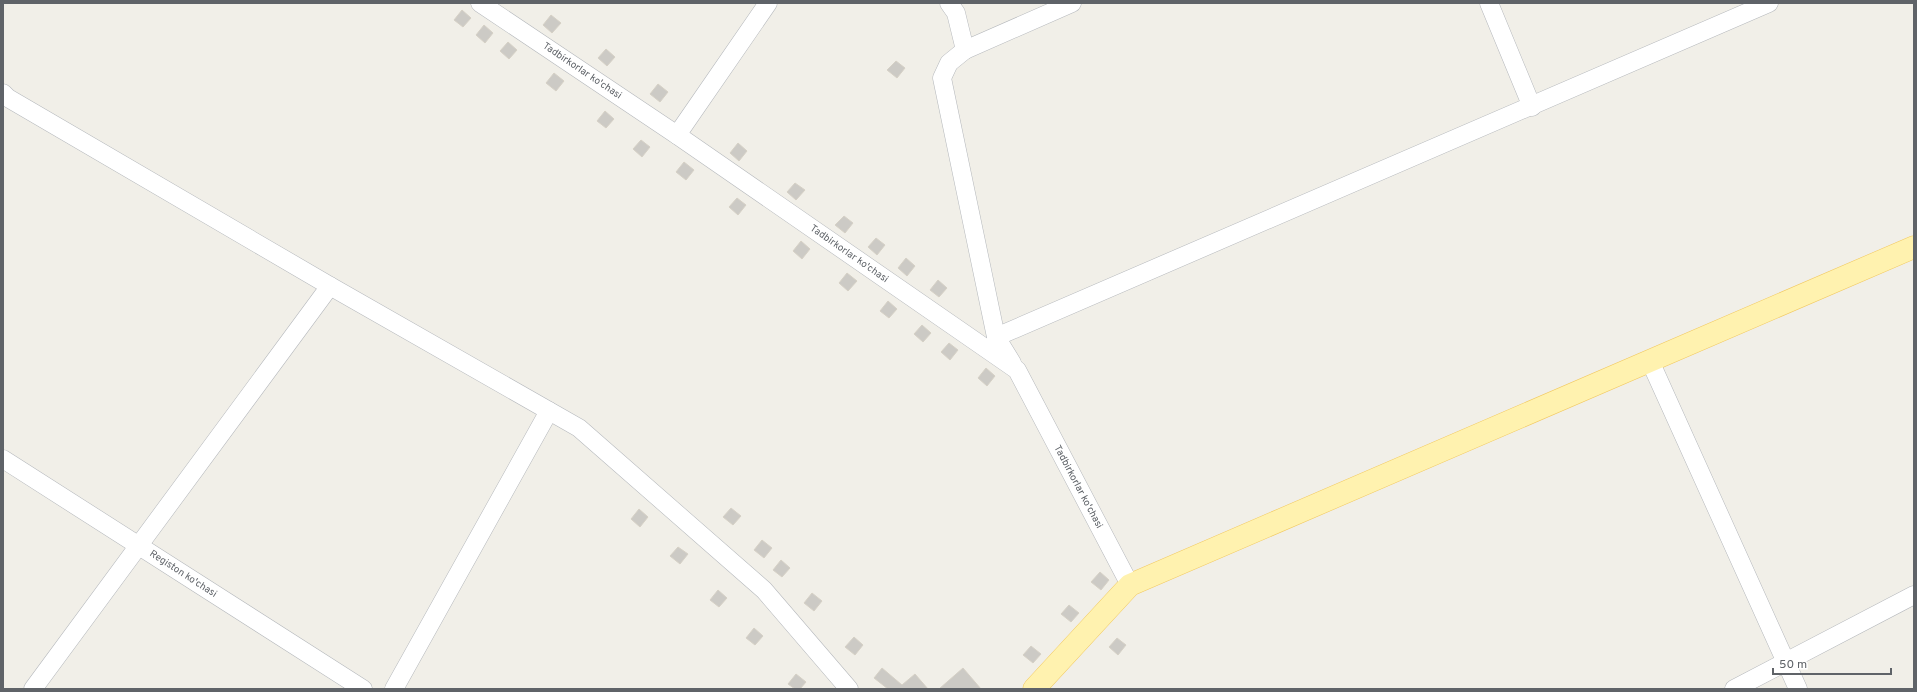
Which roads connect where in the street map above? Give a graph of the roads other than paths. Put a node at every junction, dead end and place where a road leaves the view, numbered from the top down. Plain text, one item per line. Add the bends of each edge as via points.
1 (480, 3) edge
2 (768, 3) edge
3 (949, 3) edge
4 (1072, 3) edge
5 (1489, 3) edge
6 (1769, 3) edge
7 (965, 50) junction
8 (5, 99) edge
9 (1532, 107) junction
10 (677, 135) junction
11 (1914, 247) edge
12 (330, 286) junction
13 (996, 337) junction
14 (1650, 361) junction
15 (1017, 370) junction
16 (549, 410) junction
17 (3, 459) edge
18 (138, 545) junction
19 (1130, 585) junction
20 (1914, 595) edge
21 (1785, 663) junction
22 (33, 689) edge
23 (363, 689) edge
24 (394, 689) edge
25 (850, 689) edge
26 (1034, 689) edge
27 (1734, 689) edge
28 (1798, 689) edge

1 - 10 street, Tadbirkorlar ko'chasi
2 - 10 street
3 - 7 street via 956,13
4 - 7 street
5 - 9 street
6 - 9 street
7 - 13 street via 949,63 942,78
8 - 12 street
9 - 13 street
10 - 15 street, Tadbirkorlar ko'chasi
11 - 14 main road
12 - 16 street
12 - 18 street
13 - 15 street
14 - 19 main road
14 - 21 street
15 - 19 street, Tadbirkorlar ko'chasi
16 - 24 street
16 - 25 street via 580,428 764,590
17 - 18 street, Registon ko'chasi
18 - 22 street
18 - 23 street, Registon ko'chasi
19 - 26 main road
20 - 21 street
21 - 27 street
21 - 28 street

